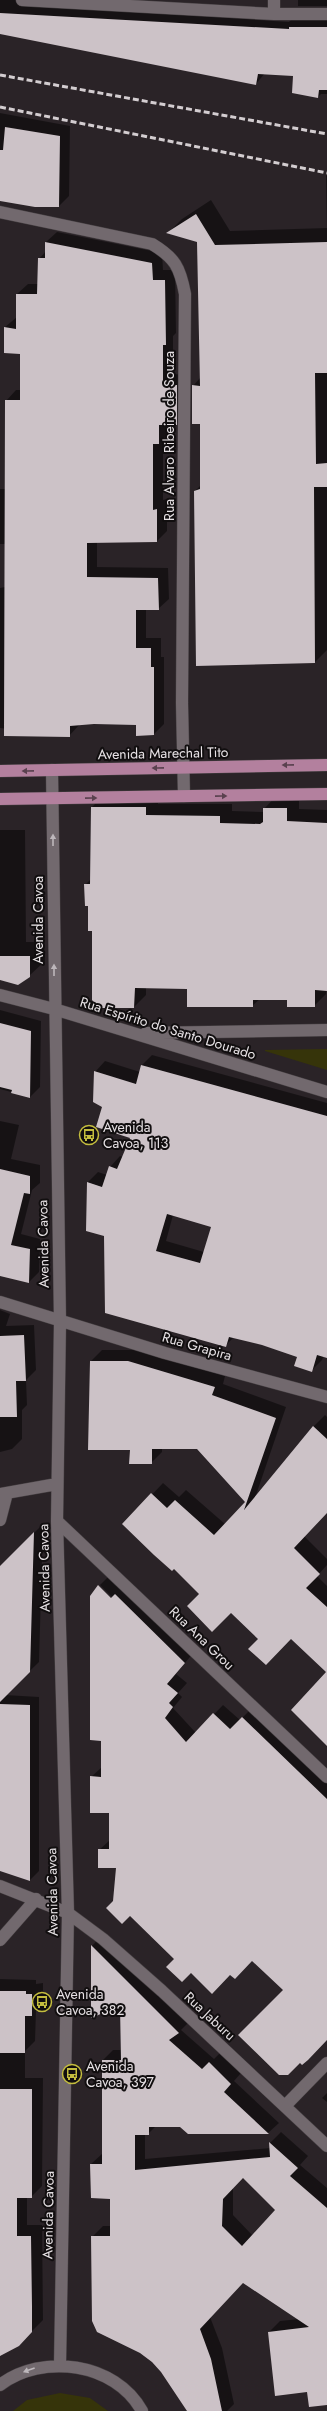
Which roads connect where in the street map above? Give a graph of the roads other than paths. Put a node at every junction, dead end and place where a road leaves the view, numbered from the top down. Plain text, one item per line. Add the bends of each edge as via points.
1 (22, 0) edge
2 (274, 0) edge
3 (46, 1) edge
4 (274, 14) junction
5 (327, 14) edge
6 (0, 212) edge
7 (327, 765) edge
8 (184, 767) junction
9 (52, 770) junction
10 (0, 771) edge
11 (327, 794) edge
12 (184, 796) junction
13 (52, 798) junction
14 (0, 799) edge
15 (0, 995) edge
16 (54, 1009) junction
17 (327, 1030) edge
18 (134, 1033) junction
19 (327, 1092) edge
20 (0, 1302) edge
21 (60, 1322) junction
22 (327, 1397) edge
23 (57, 1484) junction
24 (3, 1493) edge
25 (0, 1520) edge
26 (57, 1520) junction
27 (327, 1777) edge
28 (0, 1886) edge
29 (36, 1899) junction
30 (68, 1913) junction
31 (0, 1940) edge
32 (327, 2063) edge
33 (285, 2106) junction
34 (327, 2146) edge
35 (60, 2365) junction
36 (0, 2385) edge
37 (142, 2411) edge

1 - 3 street
2 - 4 street
3 - 4 street
4 - 5 street
6 - 8 street, Rua Alvaro Ribeiro de Souza via 152,244 168,254 182,277 185,294 182,703
7 -> 8 main road, Avenida Marechal Tito
8 -> 9 main road, Avenida Marechal Tito
8 - 12 street, Rua Alvaro Ribeiro de Souza
9 -> 10 main road, Avenida Marechal Tito
9 - 13 street, Avenida Cavoa
12 -> 11 main road
13 -> 12 main road
13 - 14 main road
16 -> 13 street, Avenida Cavoa
15 - 16 street, Rua Espírito do Santo Dourado
16 - 18 street, Rua Espírito do Santo Dourado
16 - 21 street, Avenida Cavoa
17 - 18 street
18 - 19 street, Rua Espírito do Santo Dourado
20 - 21 street, Rua Grapira
21 - 22 street, Rua Grapira
21 - 23 street, Avenida Cavoa
23 - 24 street
23 - 26 street, Avenida Cavoa
24 - 25 street
26 - 27 street, Rua Ana Grou
26 - 30 street, Avenida Cavoa
28 - 29 street, Rua Jaburu
29 - 30 street, Rua Jaburu
29 - 31 street
30 - 33 street, Rua Jaburu via 103,1939 162,1991
30 - 35 street, Avenida Cavoa
32 - 33 street
33 - 34 street, Rua Jaburu
35 -> 36 street via 34,2368 9,2378
35 - 37 street via 90,2370 117,2384

